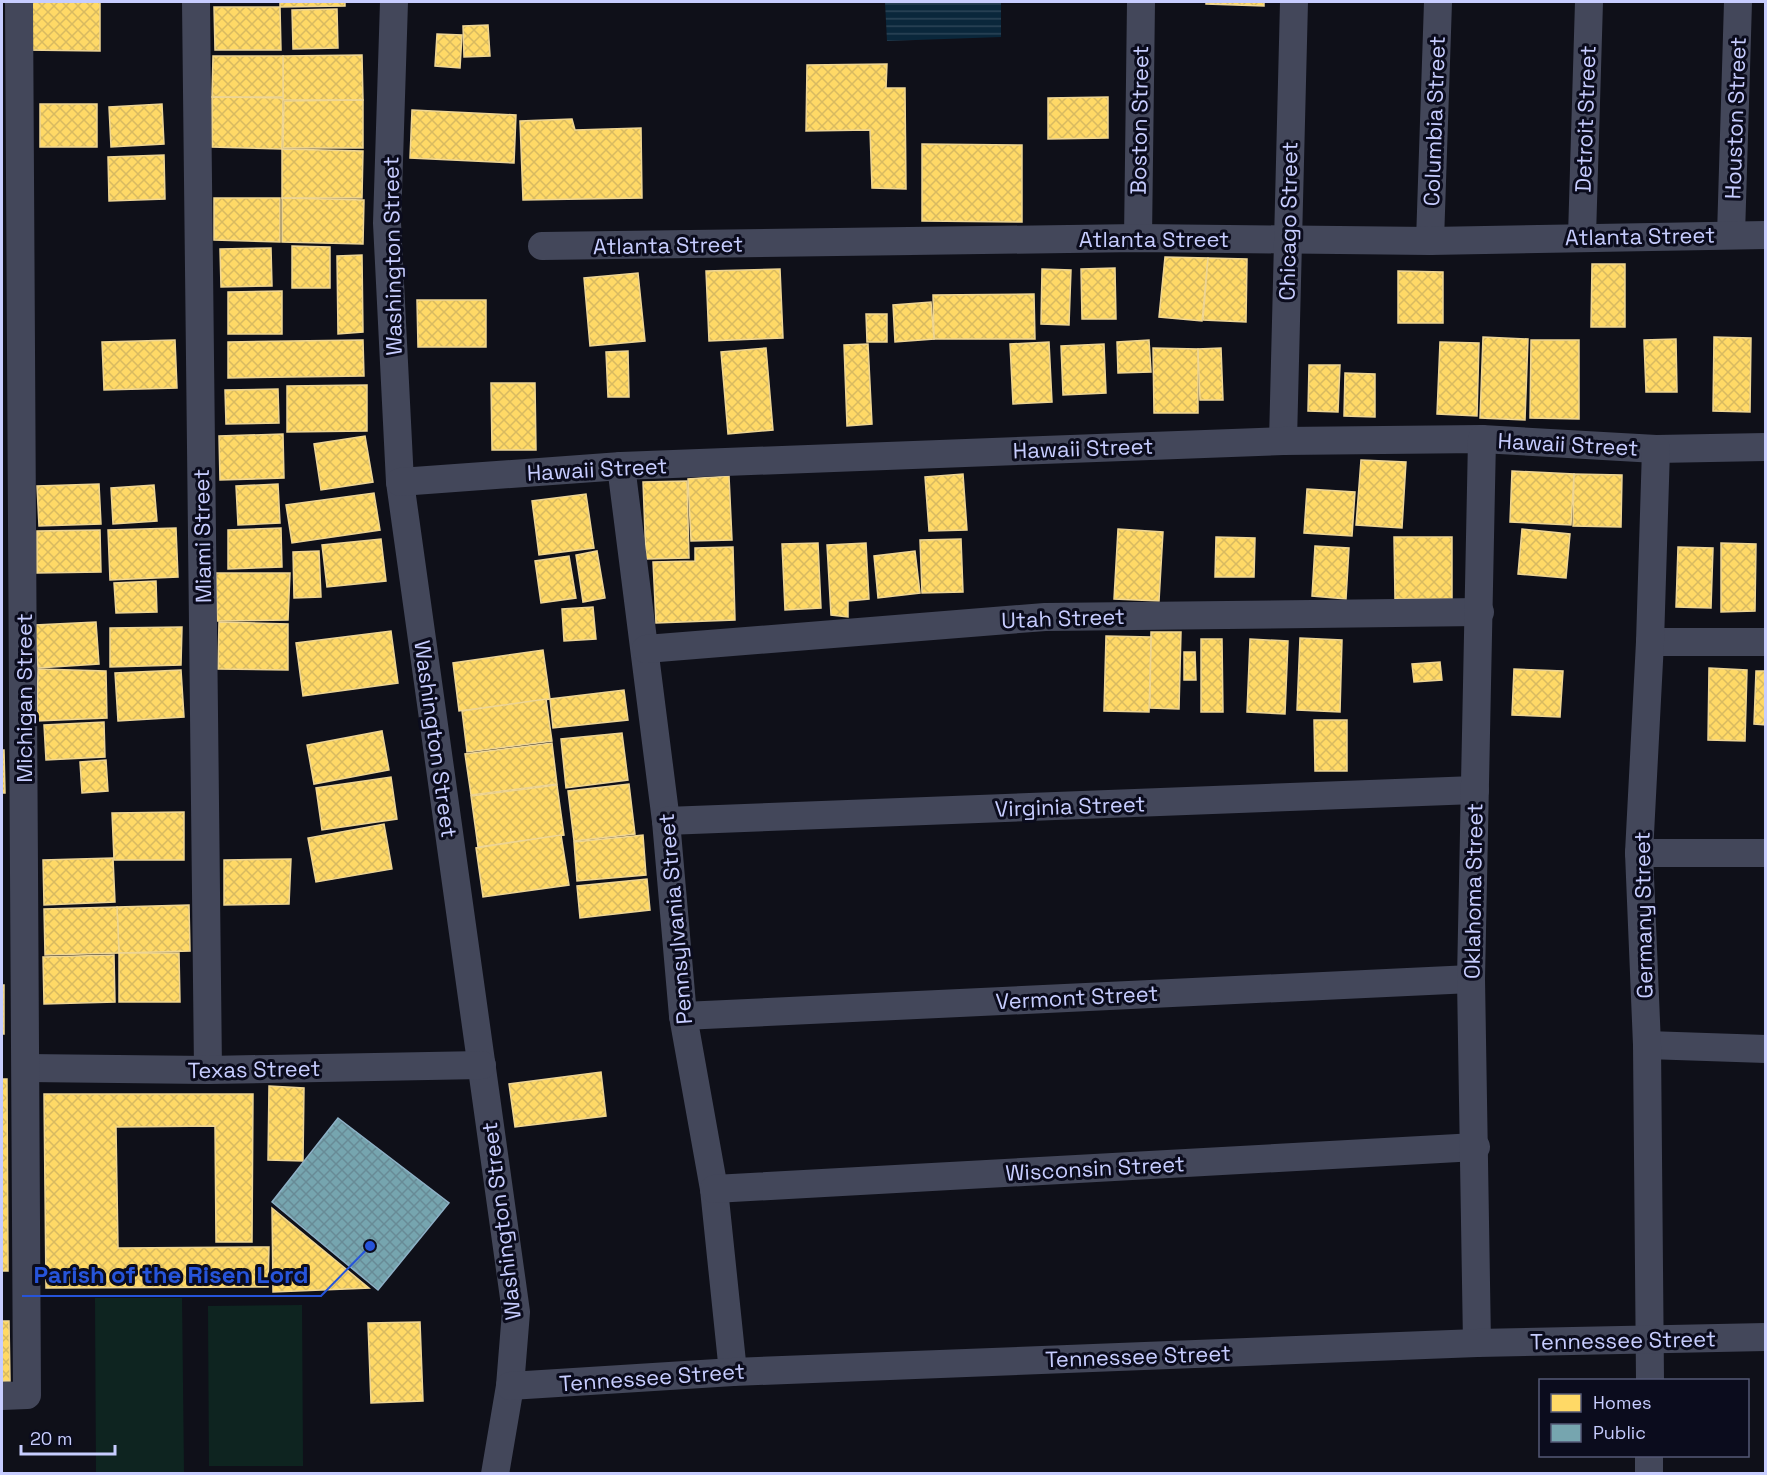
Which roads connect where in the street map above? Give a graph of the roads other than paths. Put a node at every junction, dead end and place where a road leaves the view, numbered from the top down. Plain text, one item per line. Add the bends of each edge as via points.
1 (19, 2) edge
2 (196, 2) edge
3 (394, 2) edge
4 (1141, 2) edge
5 (1294, 2) edge
6 (1438, 2) edge
7 (1588, 2) edge
8 (1738, 2) edge
9 (1731, 235) junction
10 (1766, 235) edge
11 (1582, 236) junction
12 (1138, 238) junction
13 (1288, 238) junction
14 (1430, 240) junction
15 (542, 246) dead end
16 (1482, 439) junction
17 (1283, 441) junction
18 (1766, 447) edge
19 (1656, 449) junction
20 (621, 466) junction
21 (400, 482) junction
22 (1480, 612) junction
23 (1650, 642) junction
24 (1766, 642) edge
25 (646, 650) junction
26 (1474, 790) junction
27 (666, 821) junction
28 (1639, 853) junction
29 (1766, 854) edge
30 (1471, 979) junction
31 (683, 1016) junction
32 (1647, 1046) junction
33 (1766, 1048) edge
34 (482, 1065) junction
35 (27, 1068) junction
36 (208, 1070) junction
37 (1476, 1146) junction
38 (714, 1189) junction
39 (1766, 1337) edge
40 (1650, 1340) junction
41 (1477, 1343) junction
42 (733, 1372) junction
43 (1650, 1379) edge
44 (510, 1386) junction
45 (14, 1395) edge
46 (1649, 1457) edge
47 (495, 1473) edge
48 (1649, 1473) edge

1 - 35 street, Michigan Street
2 - 36 street, Miami Street
3 - 21 street, Washington Street via 387,222
4 - 12 street, Boston Street
5 - 13 street, Chicago Street
6 - 14 street, Columbia Street
7 - 11 street, Detroit Street
8 - 9 street, Houston Street
9 - 10 street, Atlanta Street
9 - 11 street, Atlanta Street
11 - 14 street, Atlanta Street
12 - 13 street, Atlanta Street
12 - 15 street, Atlanta Street
13 - 14 street, Atlanta Street
13 - 17 street, Chicago Street
16 - 17 street, Hawaii Street
16 - 19 street, Hawaii Street
16 - 22 street, Oklahoma Street
17 - 20 street, Hawaii Street
18 - 19 street, Hawaii Street
19 - 23 street, Germany Street
20 - 21 street, Hawaii Street
20 - 25 street, Pennsylvania Street
21 - 34 street, Washington Street
22 - 25 street, Utah Street via 1045,617
22 - 26 street, Oklahoma Street
23 - 24 street
23 - 28 street, Germany Street
25 - 27 street, Pennsylvania Street
26 - 27 street, Virginia Street
26 - 30 street, Oklahoma Street
27 - 31 street, Pennsylvania Street
28 - 29 street
28 - 32 street, Germany Street
30 - 31 street, Vermont Street
30 - 37 street, Oklahoma Street
31 - 38 street, Pennsylvania Street
32 - 33 street
32 - 40 street, Germany Street
34 - 36 street, Texas Street
34 - 44 street, Washington Street via 516,1312
35 - 36 street, Texas Street
35 - 45 street, Michigan Street
37 - 38 street, Wisconsin Street
37 - 41 street, Oklahoma Street
38 - 42 street, Pennsylvania Street
39 - 40 street, Tennessee Street
40 - 41 street, Tennessee Street
40 - 43 street, Germany Street
41 - 42 street, Tennessee Street
42 - 44 street, Tennessee Street
44 - 47 street, Washington Street
46 - 48 street

